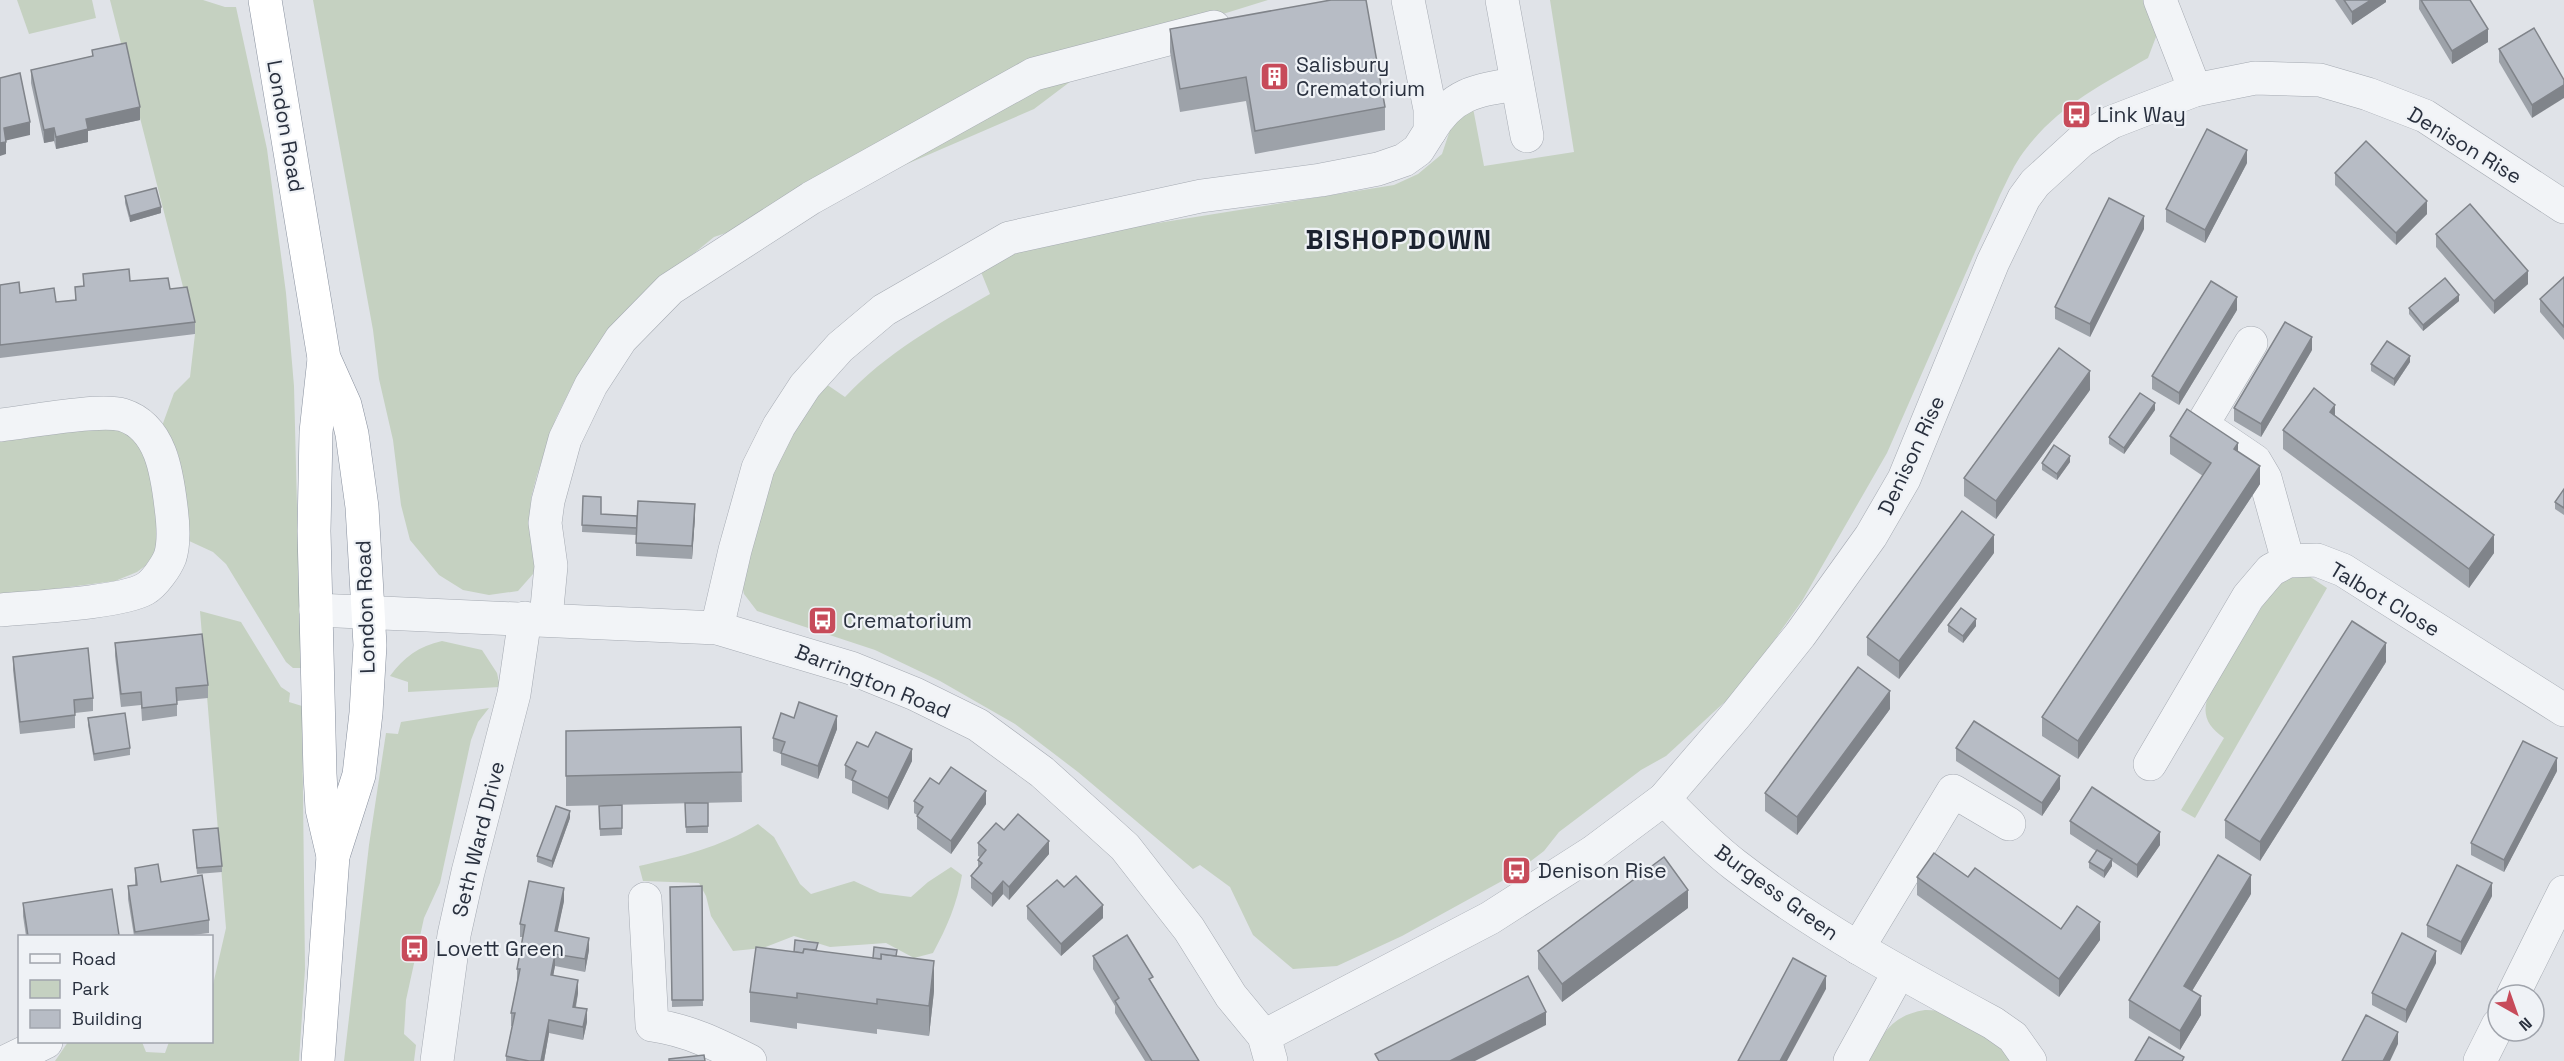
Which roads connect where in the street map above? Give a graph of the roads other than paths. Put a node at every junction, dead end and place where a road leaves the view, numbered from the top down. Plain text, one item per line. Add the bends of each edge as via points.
1 (264, 0) edge
2 (1408, 0) edge
3 (1502, 0) edge
4 (2160, 0) edge
5 (1244, 21) edge
6 (1517, 84) junction
7 (2195, 90) junction
8 (1430, 131) junction
9 (1527, 136) dead end
10 (2564, 207) edge
11 (2251, 343) dead end
12 (324, 358) junction
13 (0, 425) edge
14 (2288, 561) junction
15 (0, 610) edge
16 (316, 610) junction
17 (368, 612) junction
18 (536, 618) junction
19 (717, 628) junction
20 (2564, 710) edge
21 (2151, 764) dead end
22 (1664, 799) junction
23 (2009, 824) dead end
24 (333, 856) junction
25 (2564, 892) edge
26 (645, 899) dead end
27 (1858, 948) junction
28 (1899, 972) junction
29 (2519, 983) edge
30 (0, 1040) edge
31 (42, 1043) edge
32 (2489, 1043) edge
33 (1267, 1048) edge
34 (8, 1061) edge
35 (318, 1061) edge
36 (437, 1061) edge
37 (750, 1061) edge
38 (1850, 1061) edge
39 (2030, 1061) edge
40 (2480, 1061) edge

1 - 12 highway, London Road
2 - 8 street via 1430,109
3 - 6 street
4 - 7 street
5 - 18 street, Seth Ward Drive via 1034,74 811,198 670,289 621,339 591,385 565,439 548,501 545,523 551,566
6 - 8 street via 1464,96 1439,115
6 - 9 street
7 - 10 street, Denison Rise via 2255,78 2288,77 2320,80 2368,94 2425,116
7 - 22 street, Denison Rise via 2112,122 2081,141 2029,191 1993,262 1909,468 1890,505 1800,635
8 - 19 street via 1418,150 1404,160 1378,169 1201,196 1009,238 884,310 840,347 806,386 779,426 758,468
11 - 14 street via 2202,425 2255,461 2265,478
12 - 16 highway, London Road via 316,432
12 - 17 highway, London Road via 345,405 352,434 362,507
13 - 15 street via 107,413 134,420 146,430 161,455 172,521 170,556 146,588 126,596
14 - 20 street, Talbot Close via 2317,560 2343,570
14 - 21 street via 2271,570 2248,597
16 - 17 street, Barrington Road
16 - 24 highway, London Road via 322,809
17 - 18 street, Barrington Road
17 - 24 highway, London Road via 370,645 359,775
18 - 19 street, Barrington Road
18 - 36 street, Seth Ward Drive via 468,872 454,935
19 - 33 street, Barrington Road via 841,665 915,694 978,725 1042,772 1125,847 1150,877
22 - 27 street, Burgess Green via 1734,864
22 - 33 street, Denison Rise via 1593,852 1490,918
23 - 27 street via 1953,791
24 - 35 highway, London Road
25 - 29 street
26 - 37 street via 652,1025 709,1040
27 - 28 street, Burgess Green
28 - 38 street
28 - 39 street, Burgess Green via 1993,1023 2013,1037
30 - 34 street
31 - 34 street
32 - 40 street

